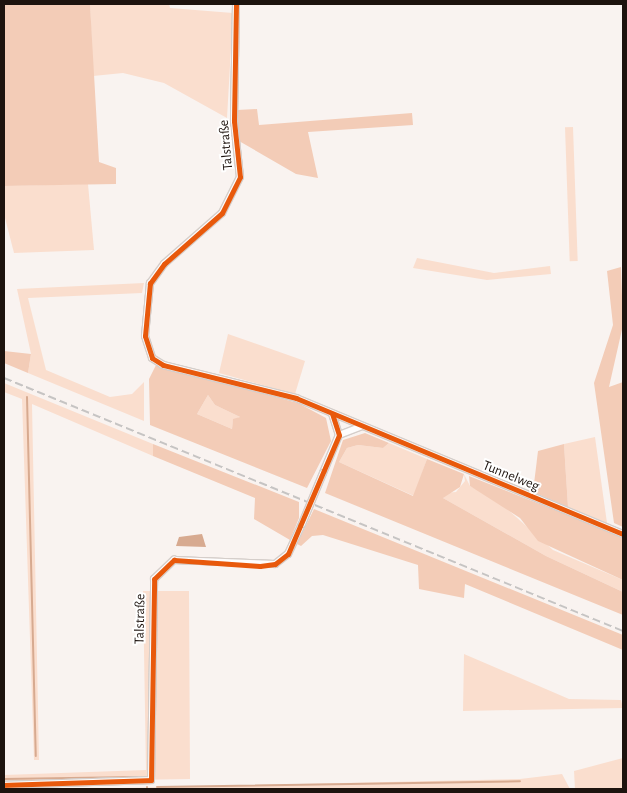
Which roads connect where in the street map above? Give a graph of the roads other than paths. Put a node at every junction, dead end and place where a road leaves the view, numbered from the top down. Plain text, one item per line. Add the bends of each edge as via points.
1 (236, 4) edge
2 (332, 414) junction
3 (362, 426) junction
4 (339, 435) junction
5 (623, 534) edge
6 (4, 784) edge

1 - 2 street, Talstraße via 234,121 240,177 222,213 164,264 150,283 148,348 163,365 270,390
2 - 3 street, Talstraße
2 - 4 street
3 - 4 street
3 - 5 street, Tunnelweg
4 - 6 street, Talstraße, bridge via 288,554 275,564 174,560 154,579 151,780

